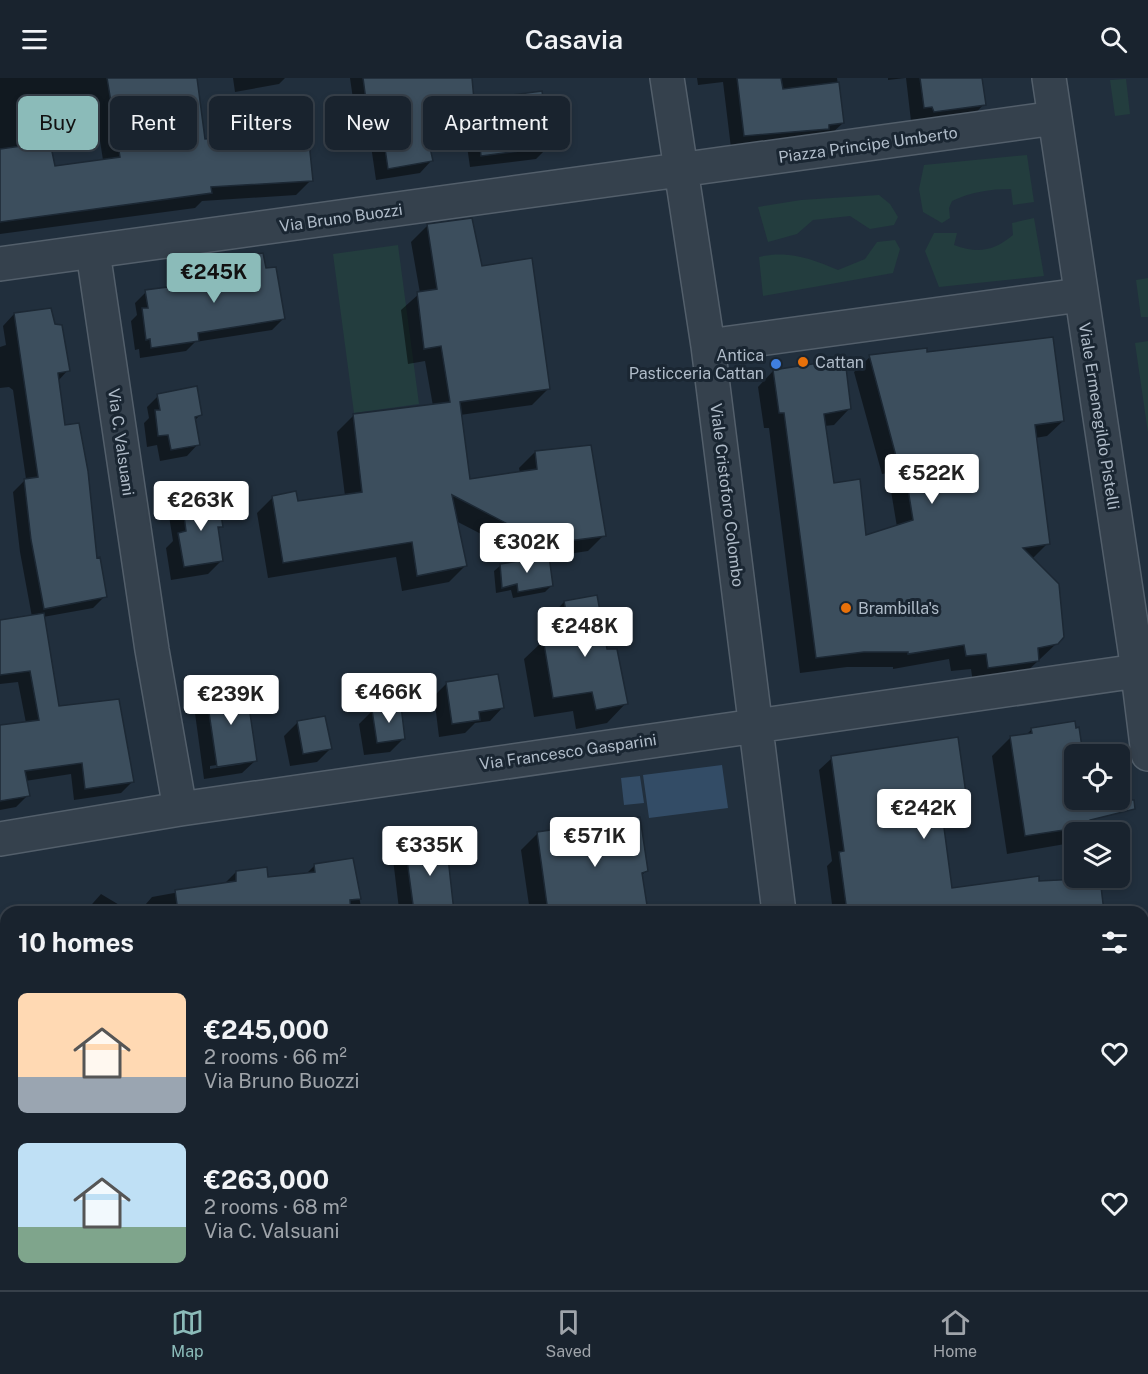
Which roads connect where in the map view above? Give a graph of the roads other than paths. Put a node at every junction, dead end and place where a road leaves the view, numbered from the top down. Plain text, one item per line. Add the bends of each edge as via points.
1 (668, 78) edge
2 (1049, 78) edge
3 (1055, 118) junction
4 (682, 171) junction
5 (93, 252) junction
6 (0, 264) edge
7 (1080, 295) junction
8 (708, 346) junction
9 (1137, 671) junction
10 (757, 726) junction
11 (1148, 754) edge
12 (180, 809) junction
13 (0, 839) edge
14 (778, 906) edge

1 - 4 street, Viale Cristoforo Colombo
2 - 3 street, Viale Ermenegildo Pistelli
3 - 4 street, Piazza Principe Umberto
3 - 7 street, Viale Ermenegildo Pistelli
4 - 5 street, Via Bruno Buozzi
4 - 8 street, Viale Cristoforo Colombo
5 - 6 street, Via Bruno Buozzi
5 - 12 street, Via C. Valsuani via 152,650
7 - 8 street
7 - 9 street, Viale Ermenegildo Pistelli
8 - 10 street, Viale Cristoforo Colombo
9 - 10 street, Via Francesco Gasparini
9 - 11 street, Viale Ermenegildo Pistelli
10 - 12 street, Via Francesco Gasparini
10 - 14 street, Viale Cristoforo Colombo
12 - 13 street, Via Francesco Gasparini

